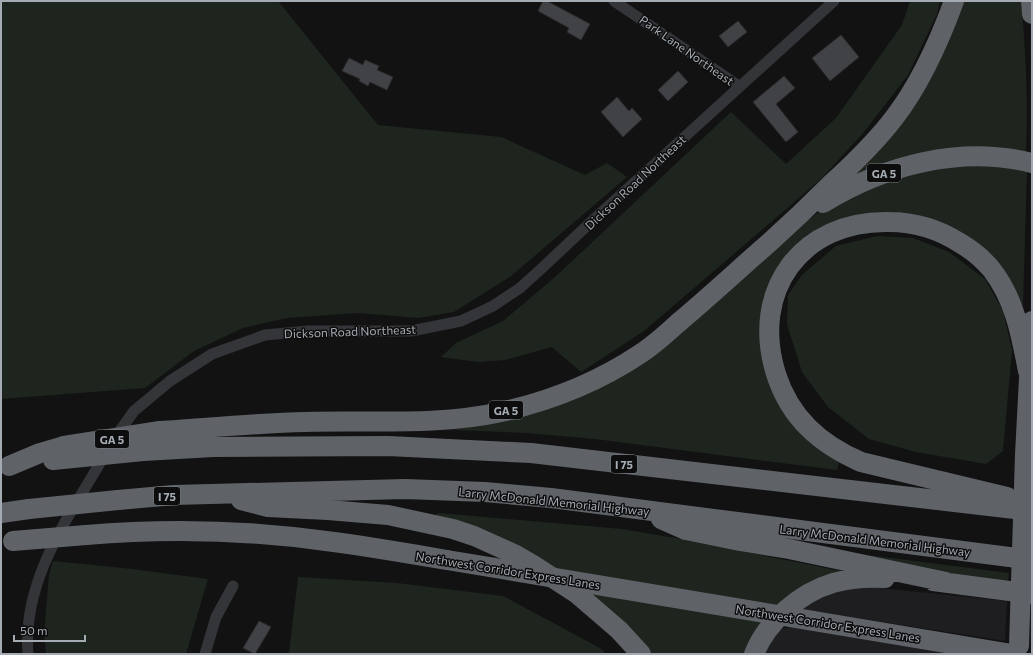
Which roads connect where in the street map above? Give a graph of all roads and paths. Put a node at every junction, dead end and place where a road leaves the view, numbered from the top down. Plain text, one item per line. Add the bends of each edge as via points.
1 (614, 1) edge
2 (834, 1) edge
3 (954, 1) edge
4 (1030, 1) edge
5 (1032, 14) edge
6 (739, 86) junction
7 (1032, 162) edge
8 (793, 221) junction
9 (1032, 321) edge
10 (1028, 371) junction
11 (58, 453) junction
12 (5, 467) edge
13 (215, 494) junction
14 (1032, 502) edge
15 (639, 509) junction
16 (1032, 511) edge
17 (1, 513) edge
18 (7, 542) edge
19 (1032, 560) edge
20 (946, 582) junction
21 (233, 586) dead end
22 (1032, 594) edge
23 (1016, 651) edge
24 (28, 654) edge
25 (205, 654) edge
26 (641, 654) edge
27 (754, 654) edge

1 - 6 street, Park Lane Northeast
2 - 6 street, Dickson Road Northeast
3 - 8 highway via 923,74 894,118 860,157
4 - 5 highway
6 - 24 street, Dickson Road Northeast via 520,288 493,306 461,321 411,331 308,331 265,335 212,354 170,381 134,411 114,439 54,542 36,587 29,620
7 - 8 highway, GA 5 via 1005,158 953,158 894,169 865,180
8 - 11 highway, GA 5, bridge via 641,353 557,396 498,412 452,418 304,422 160,431
9 - 10 highway
10 - 14 highway via 1012,305 992,269 980,256 934,229 876,221 839,230 819,239 803,251 780,282 773,301 770,343 779,383 799,418 819,438 861,462
10 - 23 highway, bridge
11 - 12 highway, I 75
11 - 16 highway, I 75, bridge via 213,447 388,446 530,453
13 - 15 highway, Larry McDonald Memorial Highway / I 75 via 405,489 551,498
13 - 17 highway, Larry McDonald Memorial Highway / I 75, bridge via 174,495
13 - 26 highway via 268,507 388,515 474,536 514,554 576,593 619,630
15 - 19 highway, Larry McDonald Memorial Highway / I 75
15 - 20 highway via 686,530
18 - 23 highway, Northwest Corridor Express Lanes, bridge via 120,532 182,530 325,540
20 - 22 highway
20 - 27 highway via 866,578 831,584 797,601 781,614
21 - 25 street via 216,617

